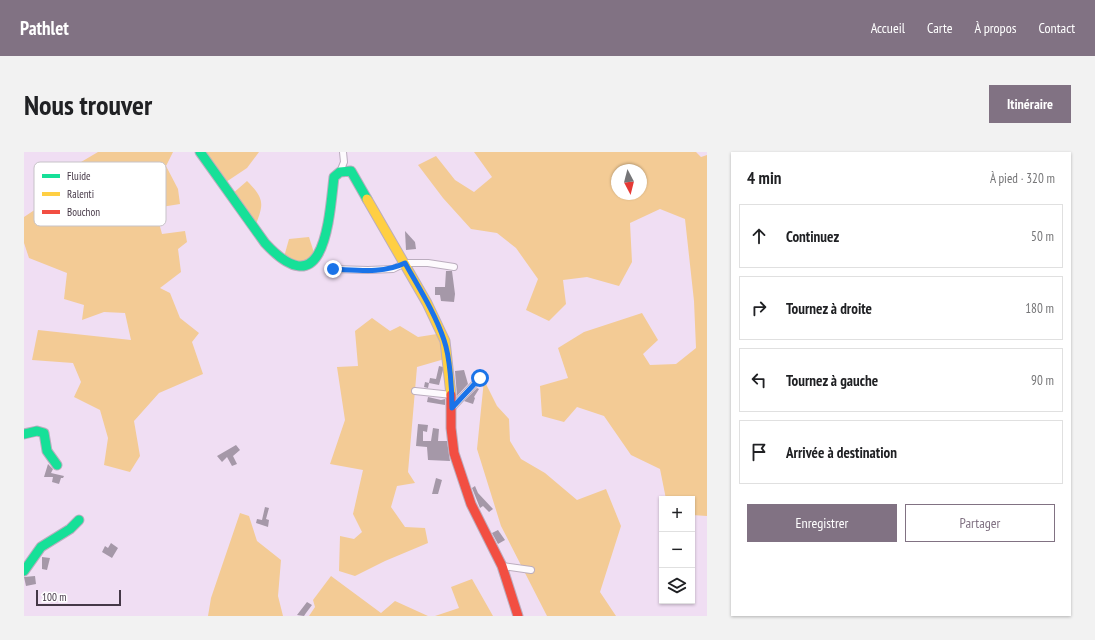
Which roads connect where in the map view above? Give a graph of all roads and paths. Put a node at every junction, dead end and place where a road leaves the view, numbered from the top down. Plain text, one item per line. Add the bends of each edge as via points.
1 (200, 152) edge
2 (343, 152) edge
3 (340, 172) junction
4 (405, 263) junction
5 (454, 267) dead end
6 (333, 269) dead end
7 (480, 378) dead end
8 (415, 391) dead end
9 (452, 395) junction
10 (452, 408) junction
11 (24, 434) edge
12 (57, 465) dead end
13 (79, 520) dead end
14 (502, 566) junction
15 (531, 570) dead end
16 (24, 571) edge
17 (518, 616) edge

1 - 3 street via 216,172 258,238 273,254 293,266 306,265 321,249 334,177
2 - 3 street via 344,162
3 - 4 street via 351,171
4 - 5 street
4 - 6 street via 393,269
4 - 9 street via 445,342
7 - 10 street
8 - 9 street
9 - 10 street
10 - 14 street via 451,435 462,480
11 - 12 street via 44,433 47,451
13 - 16 street via 70,529 41,547
14 - 15 street
14 - 17 street

